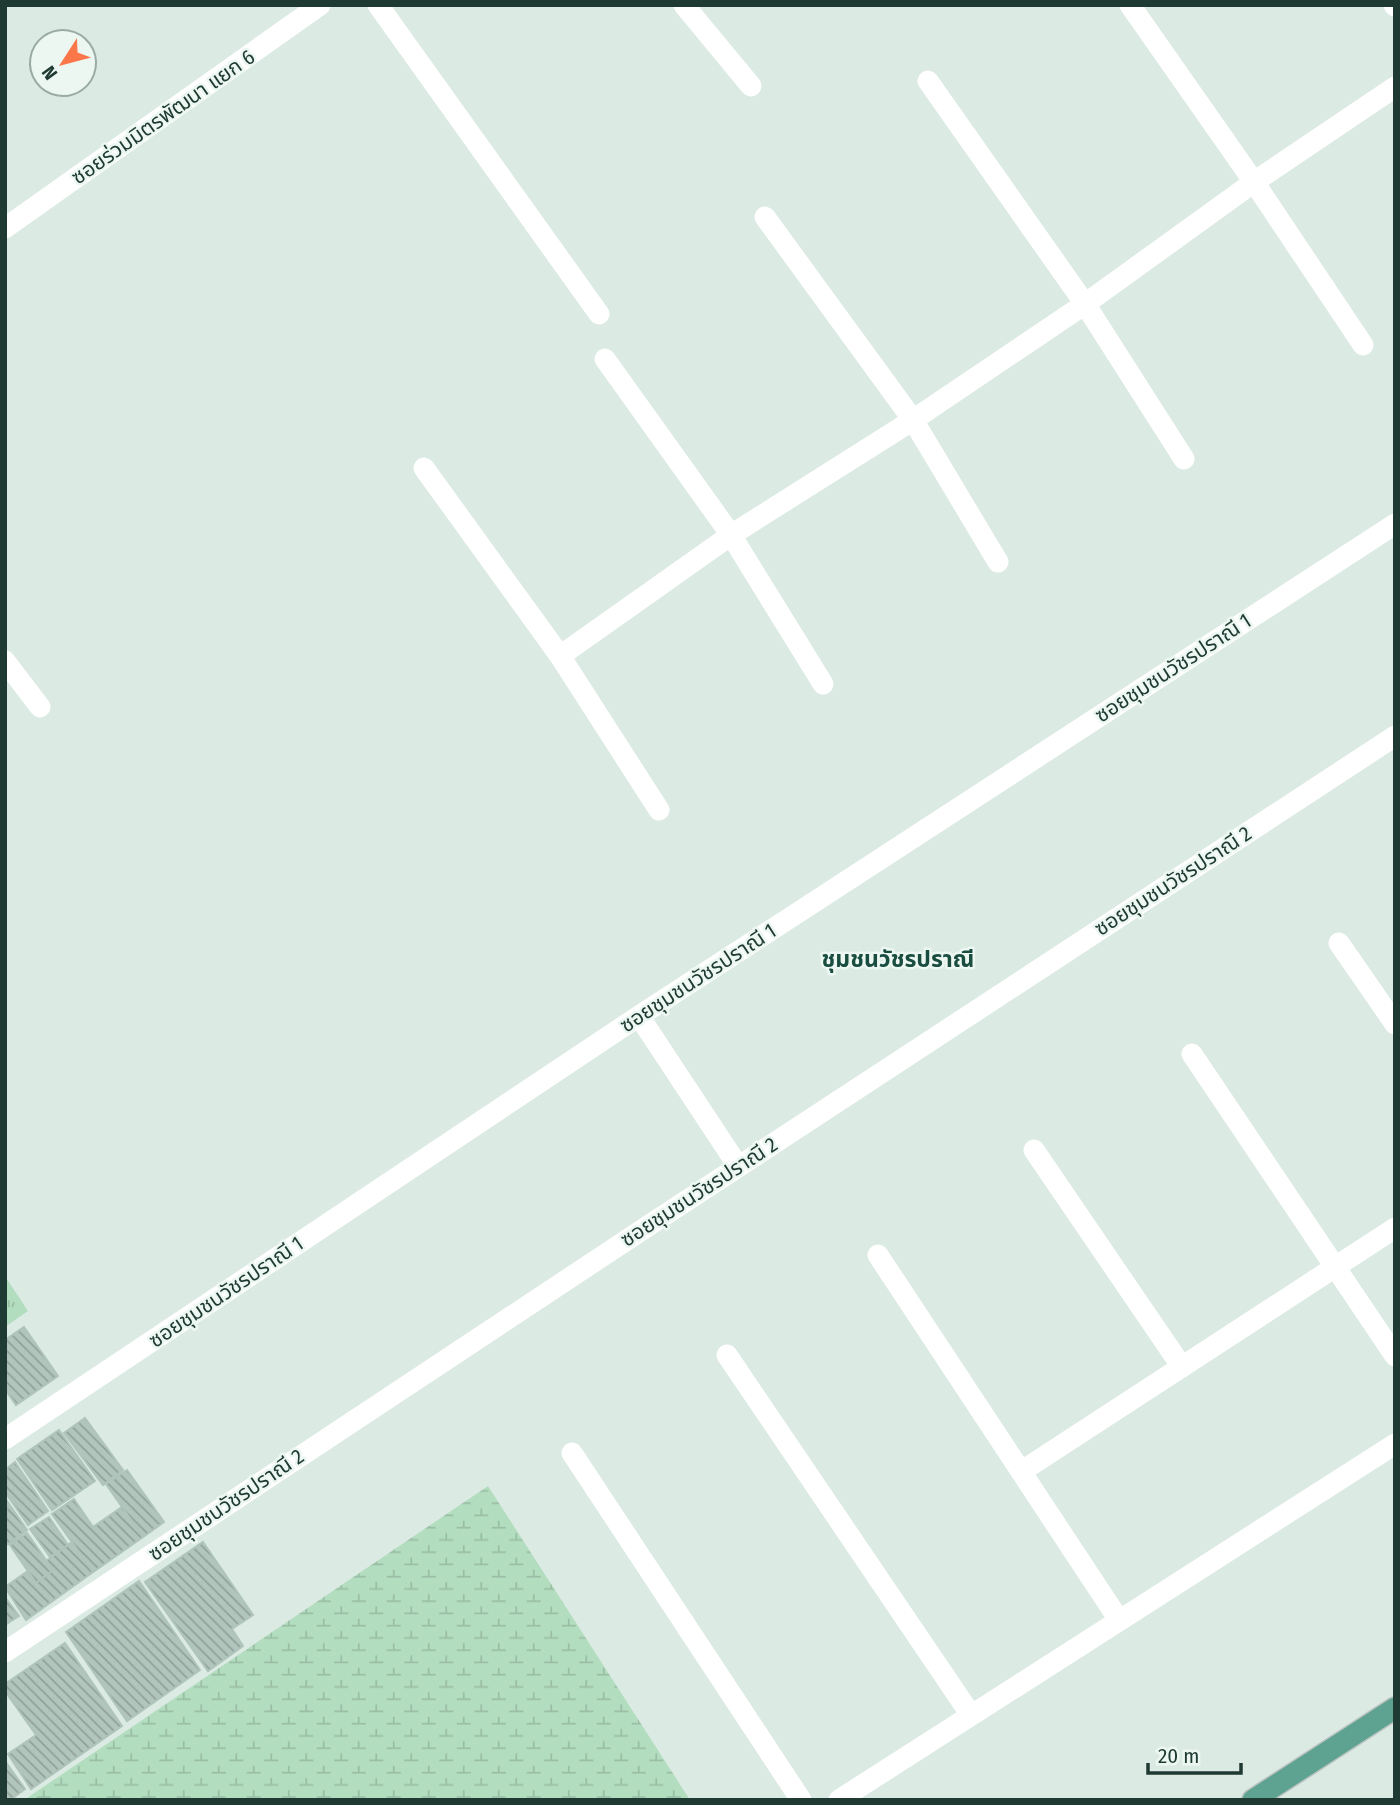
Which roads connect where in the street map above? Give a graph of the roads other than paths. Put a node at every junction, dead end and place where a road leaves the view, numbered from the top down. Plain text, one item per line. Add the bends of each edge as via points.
1 (320, 5) edge
2 (378, 5) edge
3 (684, 5) edge
4 (1130, 5) edge
5 (928, 81) dead end
6 (751, 86) dead end
7 (1395, 87) edge
8 (1254, 182) junction
9 (765, 217) dead end
10 (5, 228) edge
11 (1085, 304) junction
12 (599, 314) dead end
13 (1363, 345) dead end
14 (605, 359) dead end
15 (913, 420) junction
16 (1184, 459) dead end
17 (424, 468) dead end
18 (1393, 528) edge
19 (731, 535) junction
20 (999, 562) dead end
21 (560, 656) junction
22 (5, 661) edge
23 (824, 684) dead end
24 (40, 707) dead end
25 (1395, 736) edge
26 (659, 810) dead end
27 (1339, 943) dead end
28 (639, 1016) junction
29 (1395, 1024) edge
30 (1192, 1054) dead end
31 (1034, 1150) dead end
32 (738, 1166) junction
33 (1395, 1228) edge
34 (878, 1255) dead end
35 (1335, 1266) junction
36 (727, 1355) dead end
37 (1395, 1356) edge
38 (1182, 1367) junction
39 (5, 1438) edge
40 (1395, 1444) edge
41 (572, 1453) dead end
42 (1022, 1471) junction
43 (1119, 1620) junction
44 (5, 1652) edge
45 (1395, 1707) edge
46 (971, 1715) junction
47 (801, 1800) edge
48 (839, 1800) edge
49 (1253, 1800) edge

1 - 10 street, ซอยร่วมมิตรพัฒนา แยก 6
2 - 12 street
3 - 6 street
4 - 8 street
5 - 11 street
7 - 8 street
8 - 11 street
8 - 13 street
9 - 15 street
11 - 15 street
11 - 16 street
14 - 19 street
15 - 19 street
15 - 20 street
17 - 21 street
18 - 28 street, ซอยชุมชนวัชรปราณี 1
19 - 21 street
19 - 23 street
21 - 26 street
22 - 24 street
25 - 32 street, ซอยชุมชนวัชรปราณี 2
27 - 29 street
28 - 32 street
28 - 39 street, ซอยชุมชนวัชรปราณี 1
30 - 35 street
31 - 38 street
32 - 44 street, ซอยชุมชนวัชรปราณี 2
33 - 35 street
34 - 42 street
35 - 37 street
35 - 38 street
36 - 46 street
38 - 42 street
40 - 43 street
41 - 47 street
42 - 43 street
43 - 46 street
45 - 49 main road
46 - 48 street

